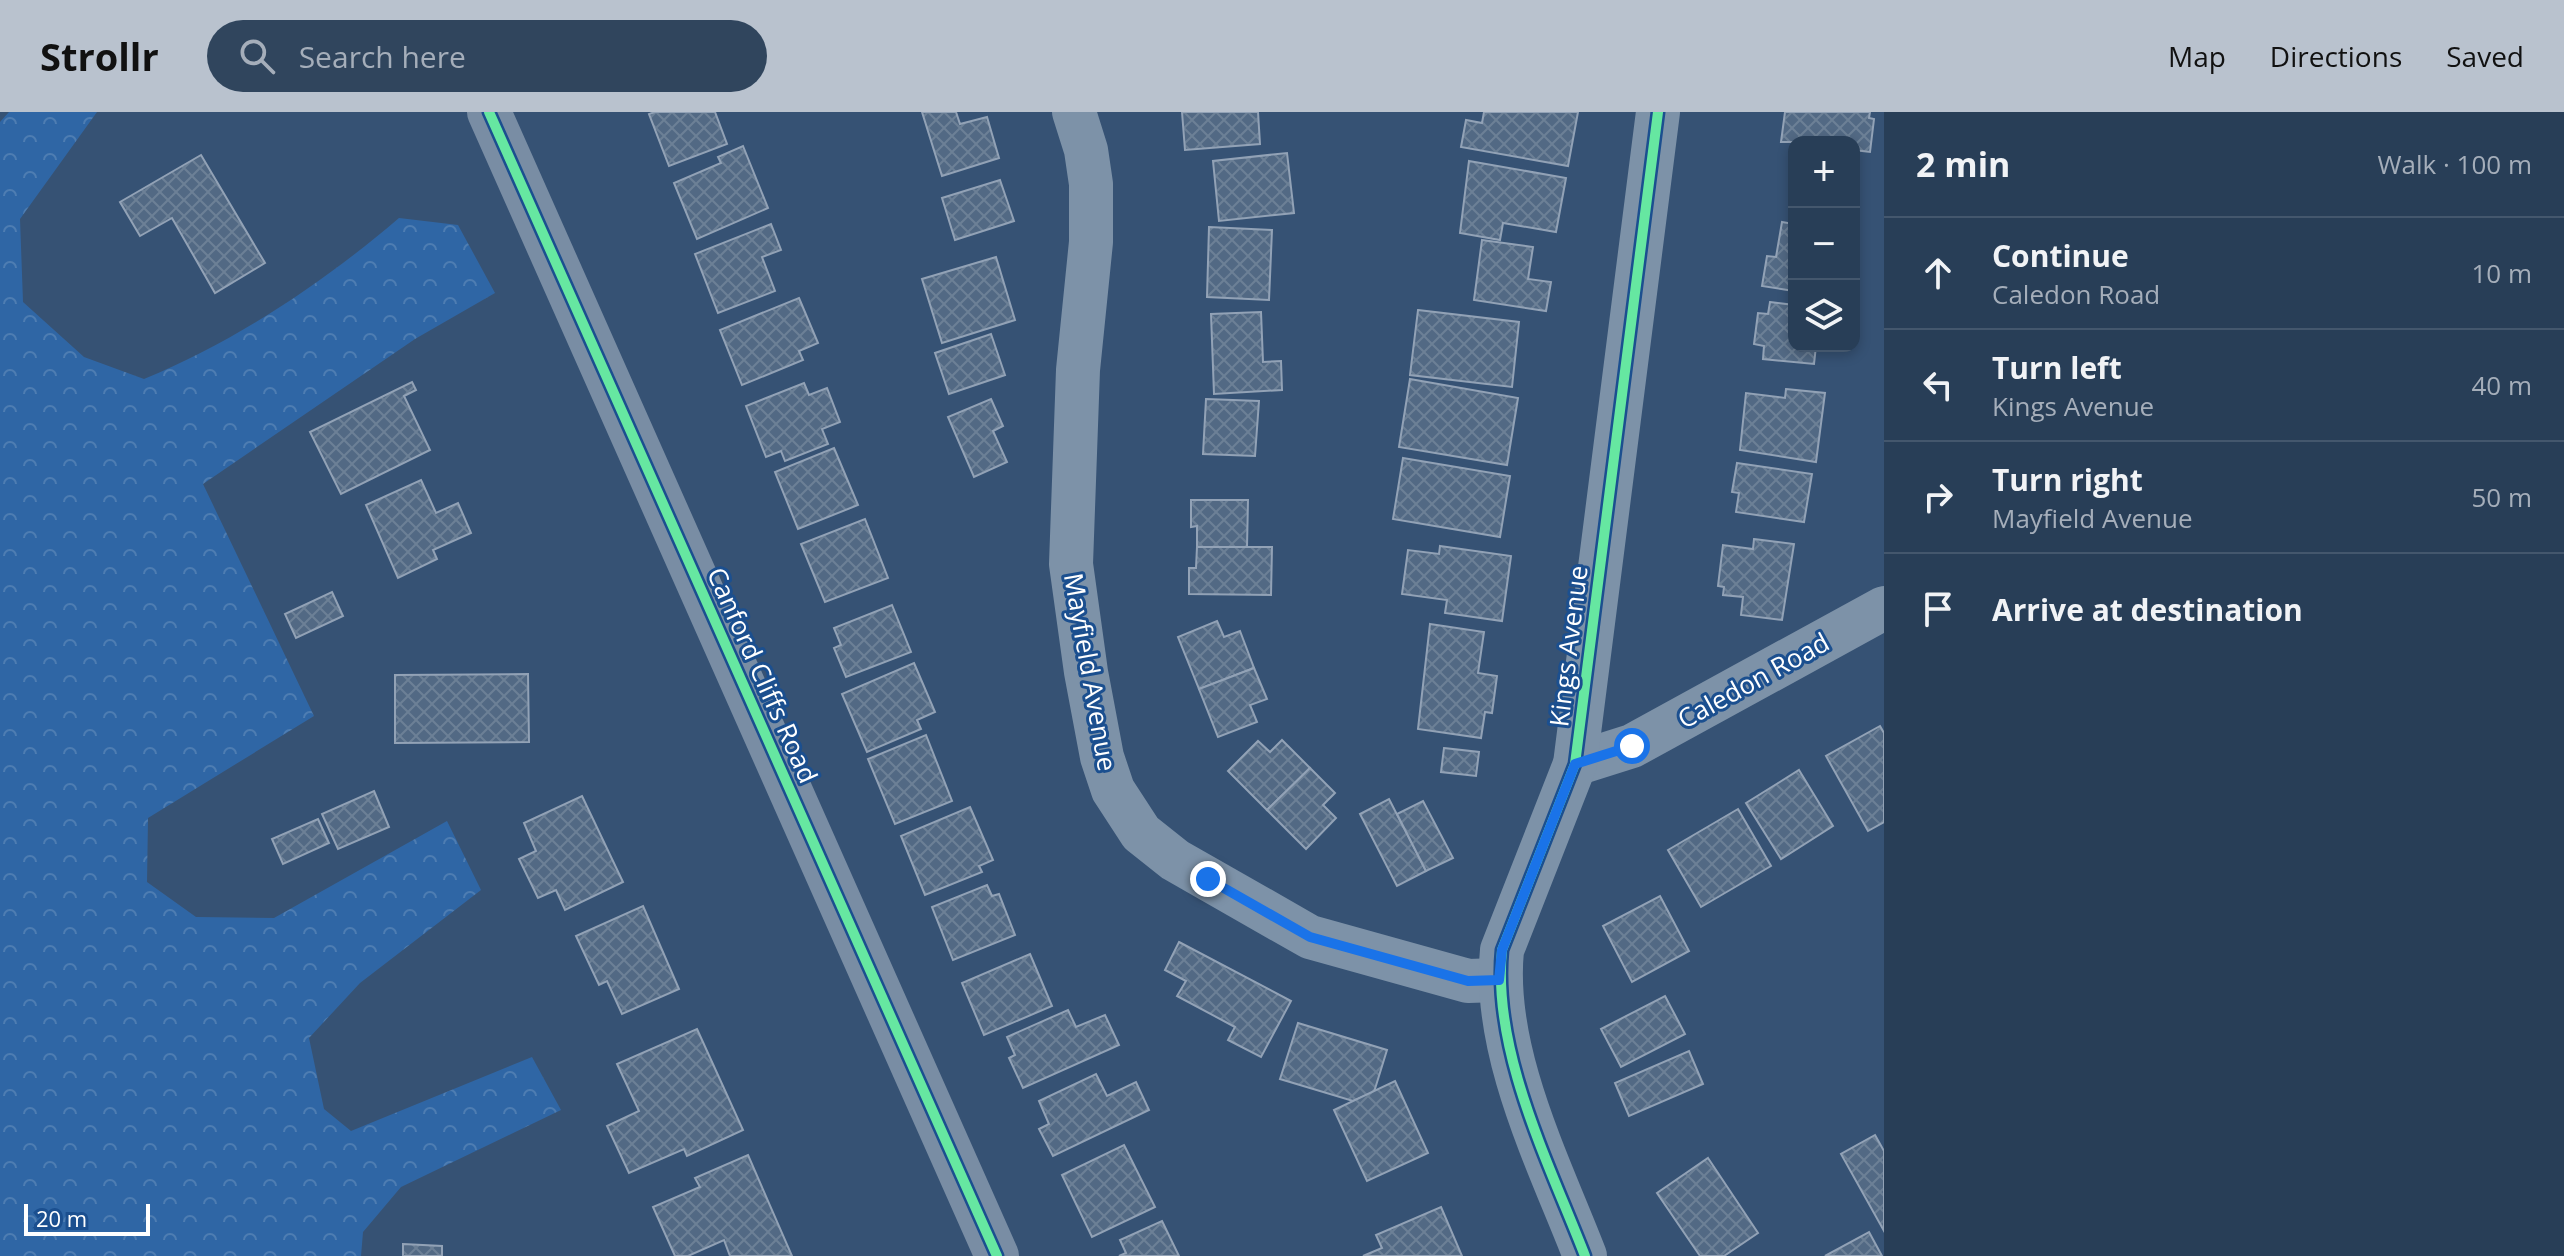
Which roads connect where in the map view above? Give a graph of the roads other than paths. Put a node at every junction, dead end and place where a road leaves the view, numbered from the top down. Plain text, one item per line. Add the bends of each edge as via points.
1 (489, 112) edge
2 (1074, 112) edge
3 (1658, 112) edge
4 (1884, 608) edge
5 (1575, 764) junction
6 (1499, 980) junction
7 (997, 1256) edge
8 (1585, 1256) edge

1 - 7 street, Canford Cliffs Road
2 - 6 street, Mayfield Avenue via 1086,150 1091,228 1078,370 1071,564 1102,757 1113,790 1141,833 1175,860 1310,937 1468,981
3 - 5 street, Kings Avenue
4 - 5 street, Caledon Road via 1632,746
5 - 6 street, Kings Avenue via 1502,950
6 - 8 street, Kings Avenue via 1521,1092

